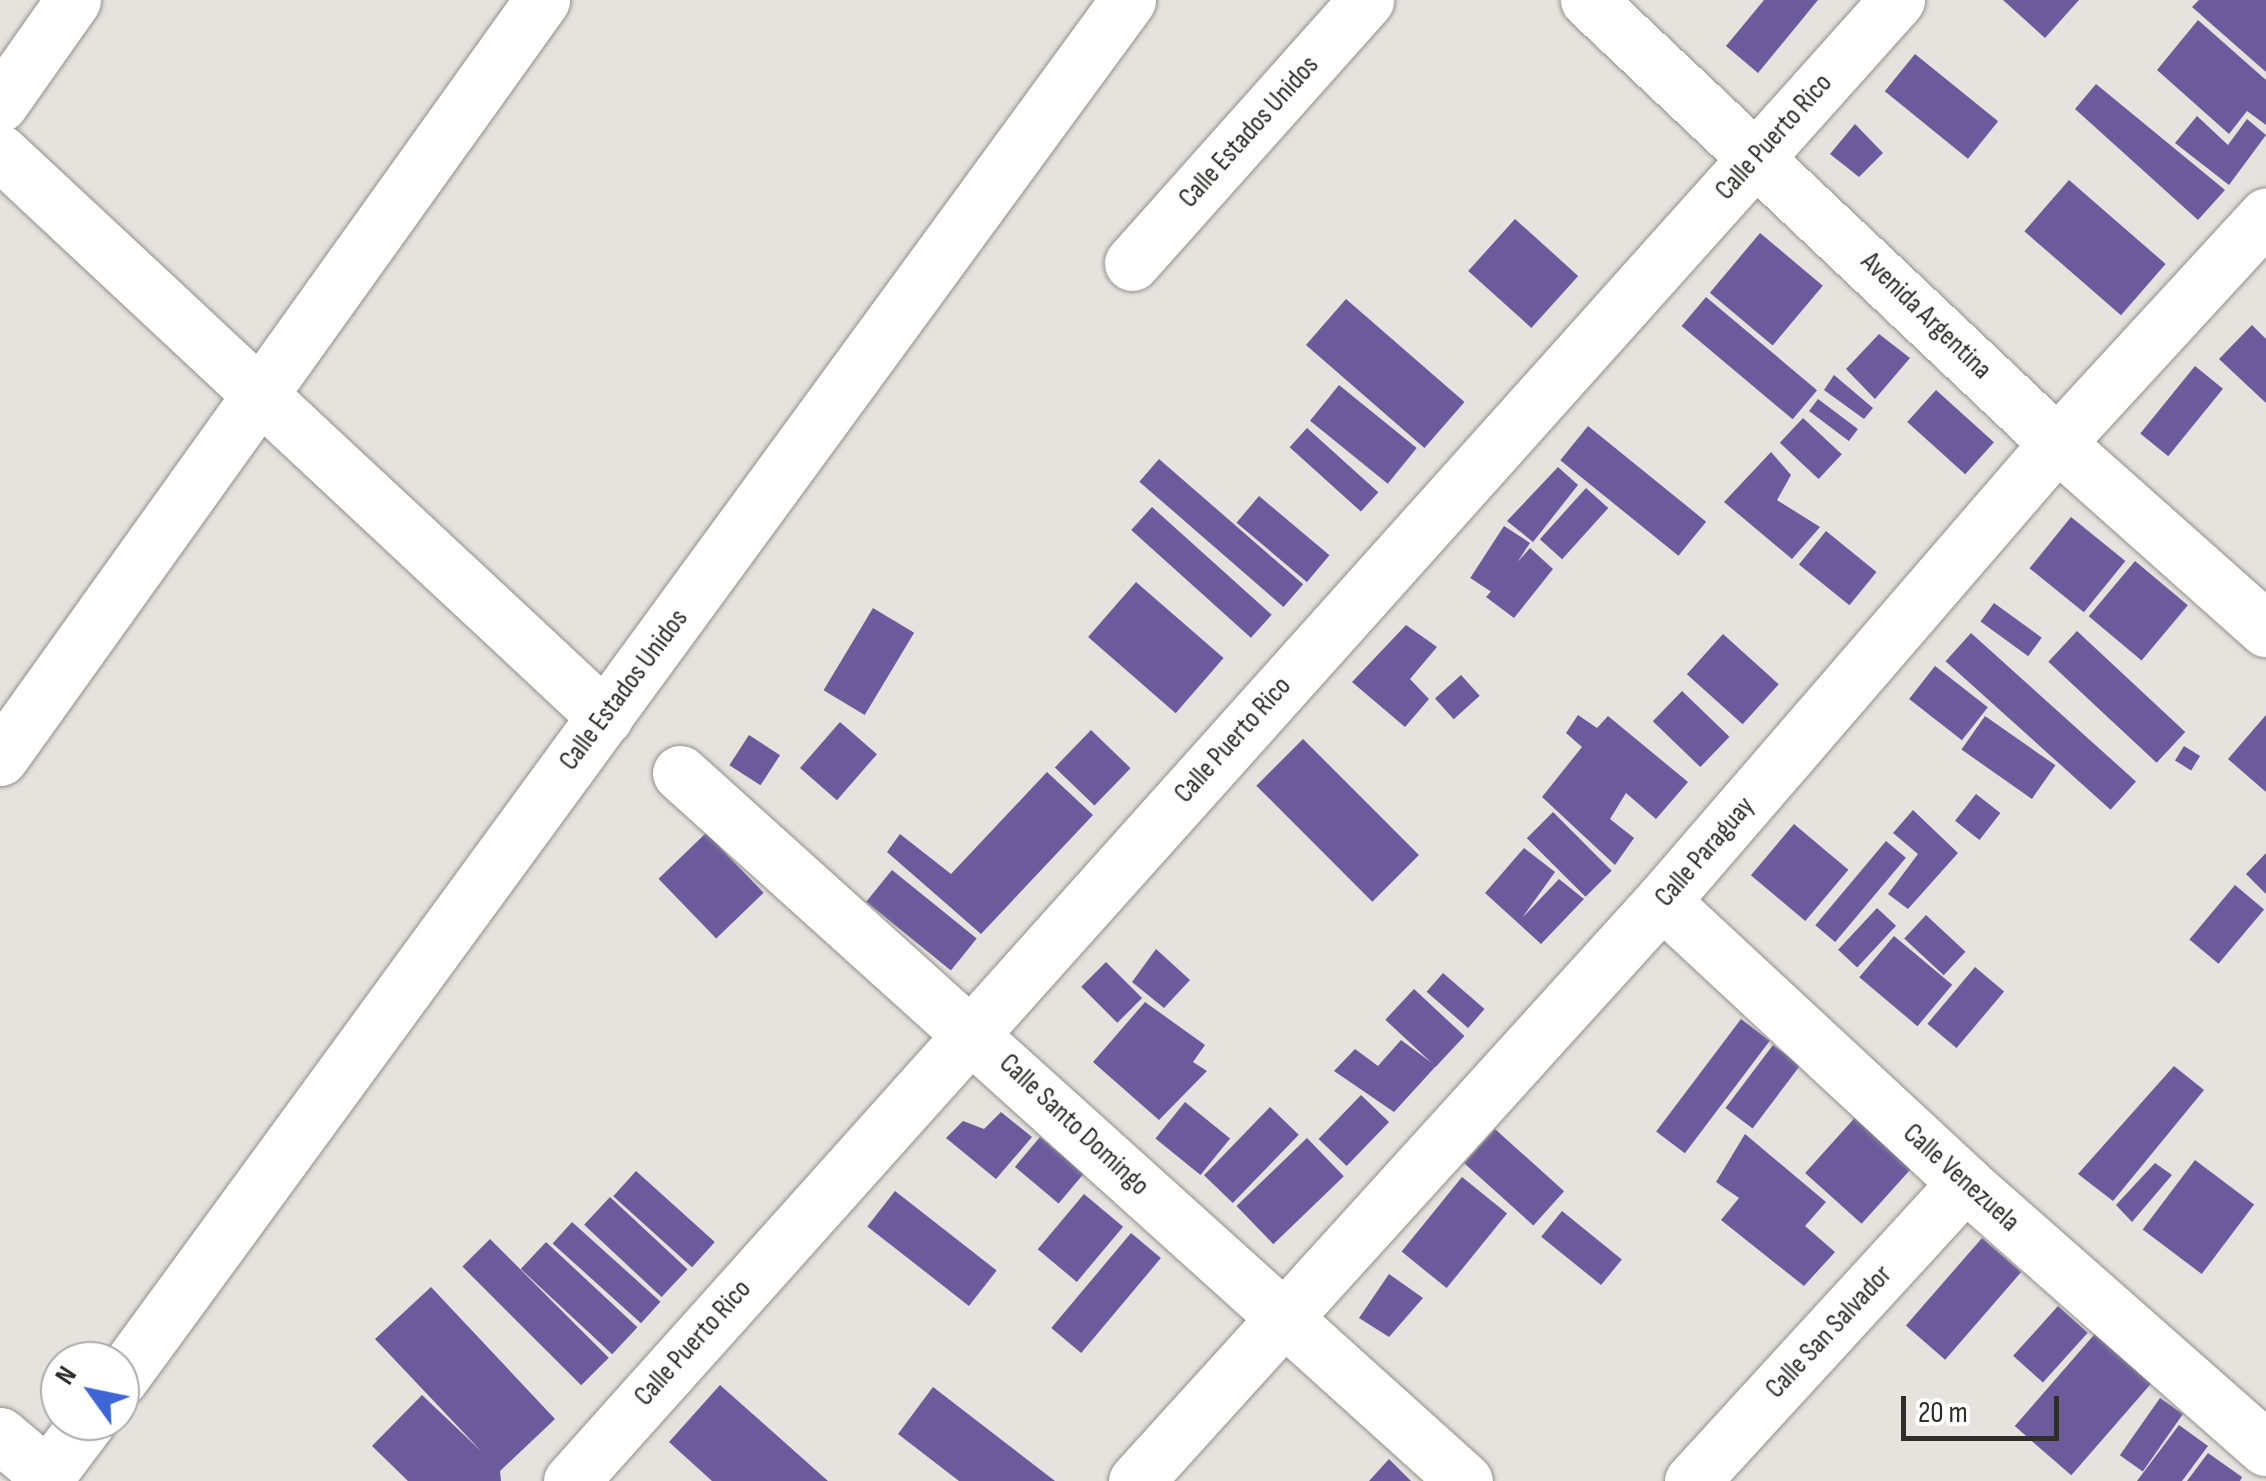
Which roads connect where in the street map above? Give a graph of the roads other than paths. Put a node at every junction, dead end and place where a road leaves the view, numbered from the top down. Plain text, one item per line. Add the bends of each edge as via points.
1 (74, 0) edge
2 (542, 0) edge
3 (1128, 0) edge
4 (1366, 0) edge
5 (1588, 0) edge
6 (1898, 0) edge
7 (0, 104) edge
8 (0, 152) edge
9 (1758, 154) junction
10 (2266, 216) edge
11 (1132, 263) dead end
12 (263, 396) junction
13 (2057, 442) junction
14 (2266, 629) edge
15 (606, 717) junction
16 (0, 758) edge
17 (680, 774) dead end
18 (1662, 901) junction
19 (971, 1031) junction
20 (1965, 1184) junction
21 (1283, 1317) junction
22 (140, 1351) edge
23 (0, 1435) edge
24 (73, 1441) edge
25 (2266, 1448) edge
26 (45, 1478) edge
27 (571, 1481) edge
28 (1136, 1481) edge
29 (1465, 1481) edge
30 (1692, 1481) edge

1 - 7 street
2 - 12 street
3 - 15 street, Calle Estados Unidos
4 - 11 street, Calle Estados Unidos
5 - 9 street, Avenida Argentina
6 - 9 street, Calle Puerto Rico
8 - 12 street
9 - 13 street, Avenida Argentina
9 - 19 street, Calle Puerto Rico
10 - 13 street, Calle Paraguay
12 - 15 street
12 - 16 street
13 - 14 street, Avenida Argentina
13 - 18 street, Calle Paraguay
15 - 22 street, Calle Estados Unidos via 494,860
17 - 19 street, Calle Santo Domingo
18 - 20 street, Calle Venezuela
18 - 21 street, Calle Paraguay
19 - 21 street, Calle Santo Domingo
19 - 27 street, Calle Puerto Rico
20 - 25 street, Calle Venezuela
20 - 30 street, Calle San Salvador
21 - 28 street, Calle Paraguay
21 - 29 street, Calle Santo Domingo
23 - 26 street
24 - 26 street

